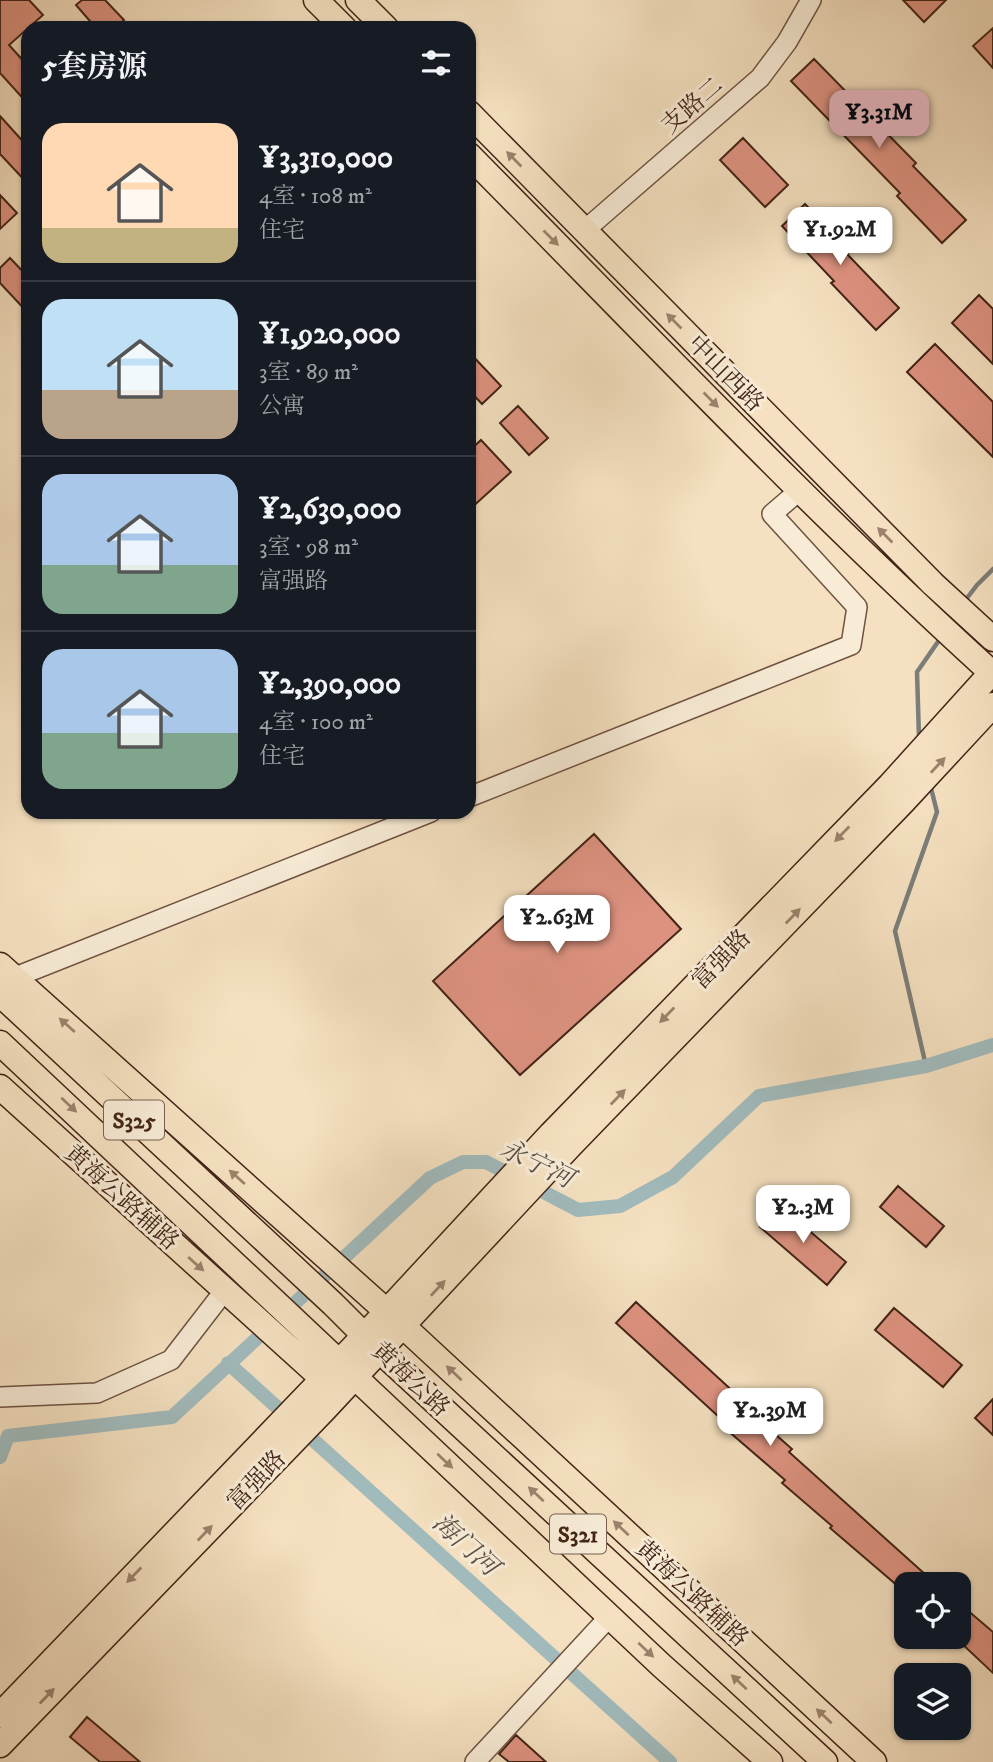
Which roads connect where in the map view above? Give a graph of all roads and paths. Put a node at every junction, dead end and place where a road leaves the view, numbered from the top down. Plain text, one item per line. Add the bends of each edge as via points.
1 (316, 0) edge
2 (358, 0) edge
3 (811, 0) edge
4 (337, 21) edge
5 (379, 21) edge
6 (476, 120) edge
7 (476, 162) edge
8 (585, 230) junction
9 (800, 491) junction
10 (989, 635) edge
11 (992, 673) edge
12 (993, 705) edge
13 (964, 720) junction
14 (476, 794) edge
15 (413, 819) edge
16 (3, 980) edge
17 (0, 1042) edge
18 (0, 1087) edge
19 (234, 1298) junction
20 (333, 1304) joint
21 (395, 1319) junction
22 (306, 1330) joint
23 (372, 1343) junction
24 (330, 1384) junction
25 (0, 1397) edge
26 (274, 1445) junction
27 (610, 1616) junction
28 (0, 1715) edge
29 (0, 1745) edge
30 (475, 1762) edge
31 (770, 1762) edge
32 (825, 1762) edge
33 (874, 1762) edge

1 - 4 main road
2 - 5 main road
3 - 8 street, 支路二 via 760,78
8 -> 6 main road, 中山西路
7 -> 9 main road, 中山西路
10 -> 8 main road, 中山西路 via 933,584
9 - 11 main road, 中山西路
9 - 14 street via 772,514 857,607 851,645
11 - 13 main road
12 - 13 main road
13 - 21 main road, 富强路
15 - 16 street
16 - 20 main road, 黄海公路 / S325
21 -> 16 main road, 黄海公路辅路
17 -> 22 main road, 黄海公路 / S325
18 -> 19 main road, 黄海公路辅路
19 - 24 main road, 黄海公路辅路
19 - 25 street via 171,1360 97,1393
20 - 23 main road, 黄海公路 / S321
21 - 23 main road, 富强路
33 -> 21 main road, 黄海公路辅路
22 - 24 main road, 黄海公路 / S321
23 - 24 main road, 富强路
32 -> 23 main road, 黄海公路 / S321
24 - 26 main road, 富强路
24 -> 27 main road, 黄海公路 / S321
26 -> 28 main road, 富强路
29 -> 26 main road, 富强路
27 - 30 street
27 -> 31 main road, 黄海公路 / S321

